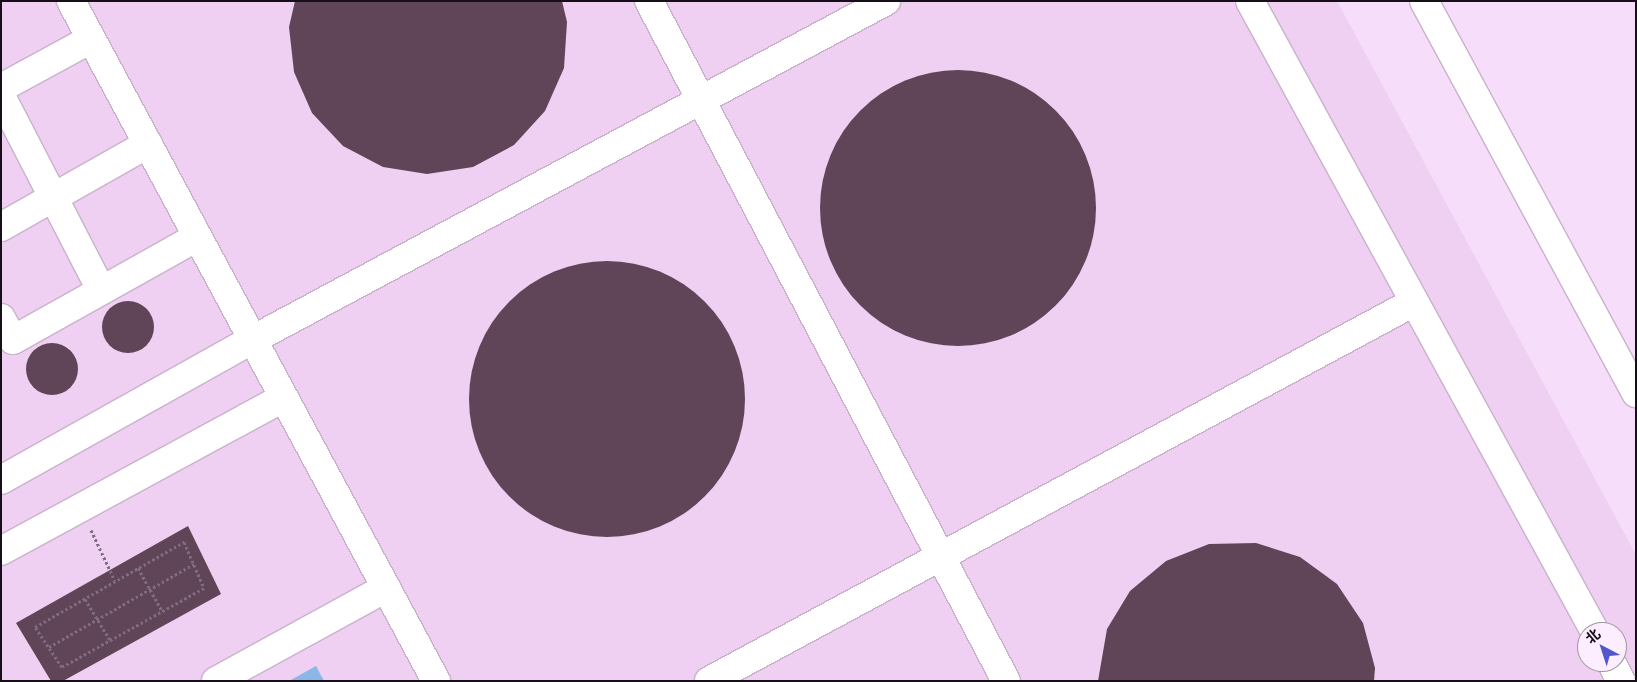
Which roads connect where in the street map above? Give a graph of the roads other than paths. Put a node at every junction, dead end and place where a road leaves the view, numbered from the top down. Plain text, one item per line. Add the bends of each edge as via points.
1 (71, 1) edge
2 (649, 1) edge
3 (886, 1) edge
4 (1250, 1) edge
5 (1424, 1) edge
6 (91, 39) junction
7 (1, 88) edge
8 (1, 96) edge
9 (703, 99) junction
10 (148, 144) junction
11 (54, 198) junction
12 (1, 228) edge
13 (197, 237) junction
14 (101, 290) junction
15 (1414, 302) junction
16 (1, 318) edge
17 (252, 340) junction
18 (1636, 393) edge
19 (284, 398) junction
20 (1, 480) edge
21 (1, 551) edge
22 (939, 557) junction
23 (386, 588) junction
24 (1590, 622) edge
25 (216, 681) edge
26 (436, 681) edge
27 (709, 681) edge
28 (1006, 681) edge

1 - 6 street
2 - 9 street
3 - 9 street
4 - 15 street
5 - 18 street
6 - 7 street
6 - 10 street
8 - 11 street
9 - 17 street
9 - 22 street
10 - 11 street
10 - 13 street
11 - 12 street
11 - 14 street
13 - 14 street
13 - 17 street
14 - 16 street via 14,340
15 - 22 street
15 - 24 street
17 - 19 street
17 - 20 street
19 - 21 street
19 - 23 street
22 - 27 street
22 - 28 street
23 - 25 street
23 - 26 street

